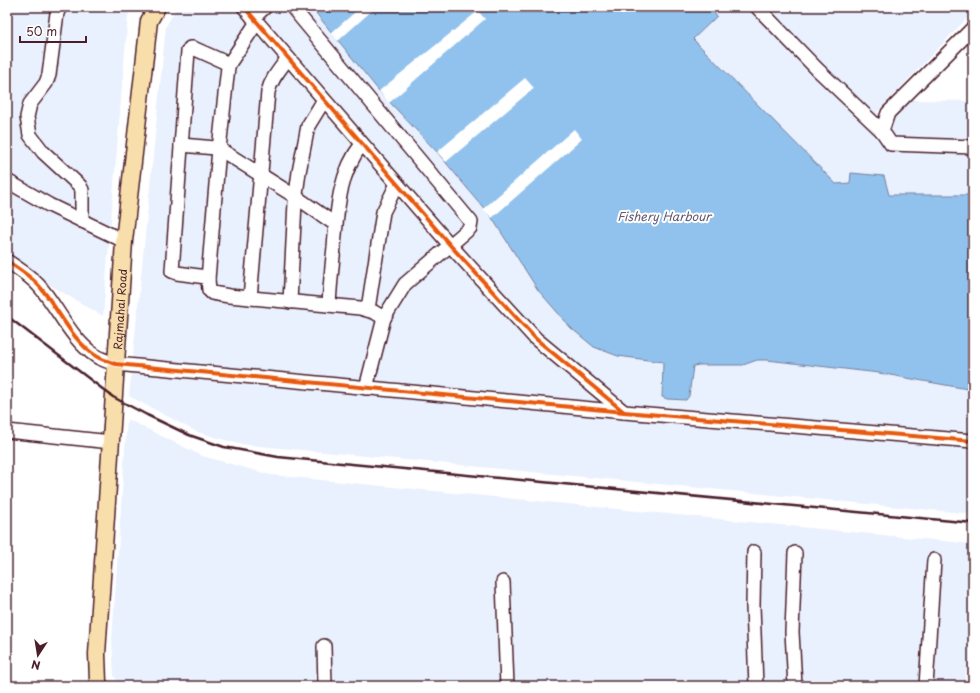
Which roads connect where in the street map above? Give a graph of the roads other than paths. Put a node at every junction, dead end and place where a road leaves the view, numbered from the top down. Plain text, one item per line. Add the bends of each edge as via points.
1 (60, 7) edge
2 (157, 7) edge
3 (244, 7) edge
4 (265, 7) edge
5 (292, 7) edge
6 (757, 7) edge
7 (255, 20) junction
8 (973, 28) edge
9 (288, 58) junction
10 (229, 64) junction
11 (324, 100) junction
12 (882, 131) junction
13 (362, 144) junction
14 (181, 145) junction
15 (973, 147) edge
16 (219, 149) junction
17 (260, 174) junction
18 (7, 181) edge
19 (397, 184) junction
20 (296, 197) junction
21 (82, 221) junction
22 (335, 224) junction
23 (124, 241) junction
24 (450, 245) junction
25 (7, 261) edge
26 (208, 279) junction
27 (250, 298) junction
28 (290, 302) junction
29 (329, 305) junction
30 (368, 310) junction
31 (384, 318) junction
32 (116, 364) junction
33 (366, 388) junction
34 (624, 412) junction
35 (7, 431) edge
36 (973, 441) edge
37 (110, 442) junction
38 (754, 552) dead end
39 (795, 553) dead end
40 (934, 560) dead end
41 (504, 582) dead end
42 (324, 646) dead end
43 (100, 686) edge
44 (325, 686) edge
45 (506, 686) edge
46 (756, 686) edge
47 (795, 686) edge
48 (926, 686) edge

1 - 21 street via 57,13 49,75 30,104 27,117 30,135 43,152 80,186
2 - 23 main road, Rajmahal Road via 149,21
3 - 7 street
4 - 7 street
5 - 24 street via 470,222 470,228
6 - 12 street
7 - 9 street
7 - 10 street
8 - 12 street via 888,113
9 - 11 street
9 - 17 street via 270,85
10 - 14 street via 193,48 188,51
10 - 16 street
11 - 13 street
11 - 20 street via 305,134
12 - 15 street via 891,144
13 - 19 street
13 - 22 street via 346,172
14 - 16 street
14 - 26 street via 171,268 174,272
16 - 17 street
16 - 26 street
17 - 20 street
17 - 27 street
18 - 21 street
19 - 24 street
19 - 30 street via 383,212
20 - 22 street
20 - 28 street
21 - 23 street
22 - 29 street
23 - 32 main road, Rajmahal Road
24 - 31 street via 405,284
24 - 34 street via 536,339
25 - 32 street via 44,291 84,347 97,357
26 - 27 street via 209,290 212,293
27 - 28 street
28 - 29 street
29 - 30 street
30 - 31 street
31 - 33 street
32 - 33 street
32 - 37 main road, Rajmahal Road
33 - 34 street
34 - 36 street
35 - 37 street
37 - 43 main road, Rajmahal Road via 97,654
38 - 46 street
39 - 47 street via 792,632
40 - 48 street
41 - 45 street
42 - 44 street

